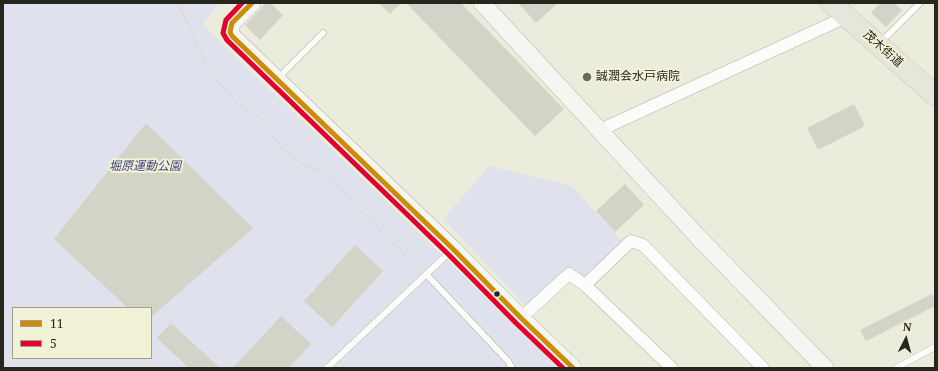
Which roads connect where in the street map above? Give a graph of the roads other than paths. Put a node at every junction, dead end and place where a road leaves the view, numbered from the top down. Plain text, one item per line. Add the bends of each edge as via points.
1 (252, 3) edge
2 (482, 3) edge
3 (831, 3) edge
4 (920, 3) edge
5 (846, 16) junction
6 (323, 34) dead end
7 (879, 45) junction
8 (276, 80) junction
9 (935, 95) edge
10 (600, 130) junction
11 (453, 249) junction
12 (426, 274) junction
13 (585, 285) junction
14 (521, 318) junction
15 (935, 347) edge
16 (327, 368) edge
17 (512, 368) edge
18 (573, 368) edge
19 (672, 368) edge
20 (763, 368) edge
21 (825, 368) edge
22 (896, 368) edge

1 - 8 street via 232,23 230,34
2 - 10 street
3 - 5 highway, 茂木街道
4 - 7 lane
5 - 7 highway, 茂木街道
5 - 10 street
6 - 8 lane
7 - 9 highway, 茂木街道
8 - 11 street
10 - 21 street via 700,239
11 - 12 lane
11 - 14 street
12 - 16 lane
12 - 17 lane
13 - 14 street via 570,274
13 - 19 street
13 - 20 street via 631,241 643,245
14 - 18 street
15 - 22 lane

